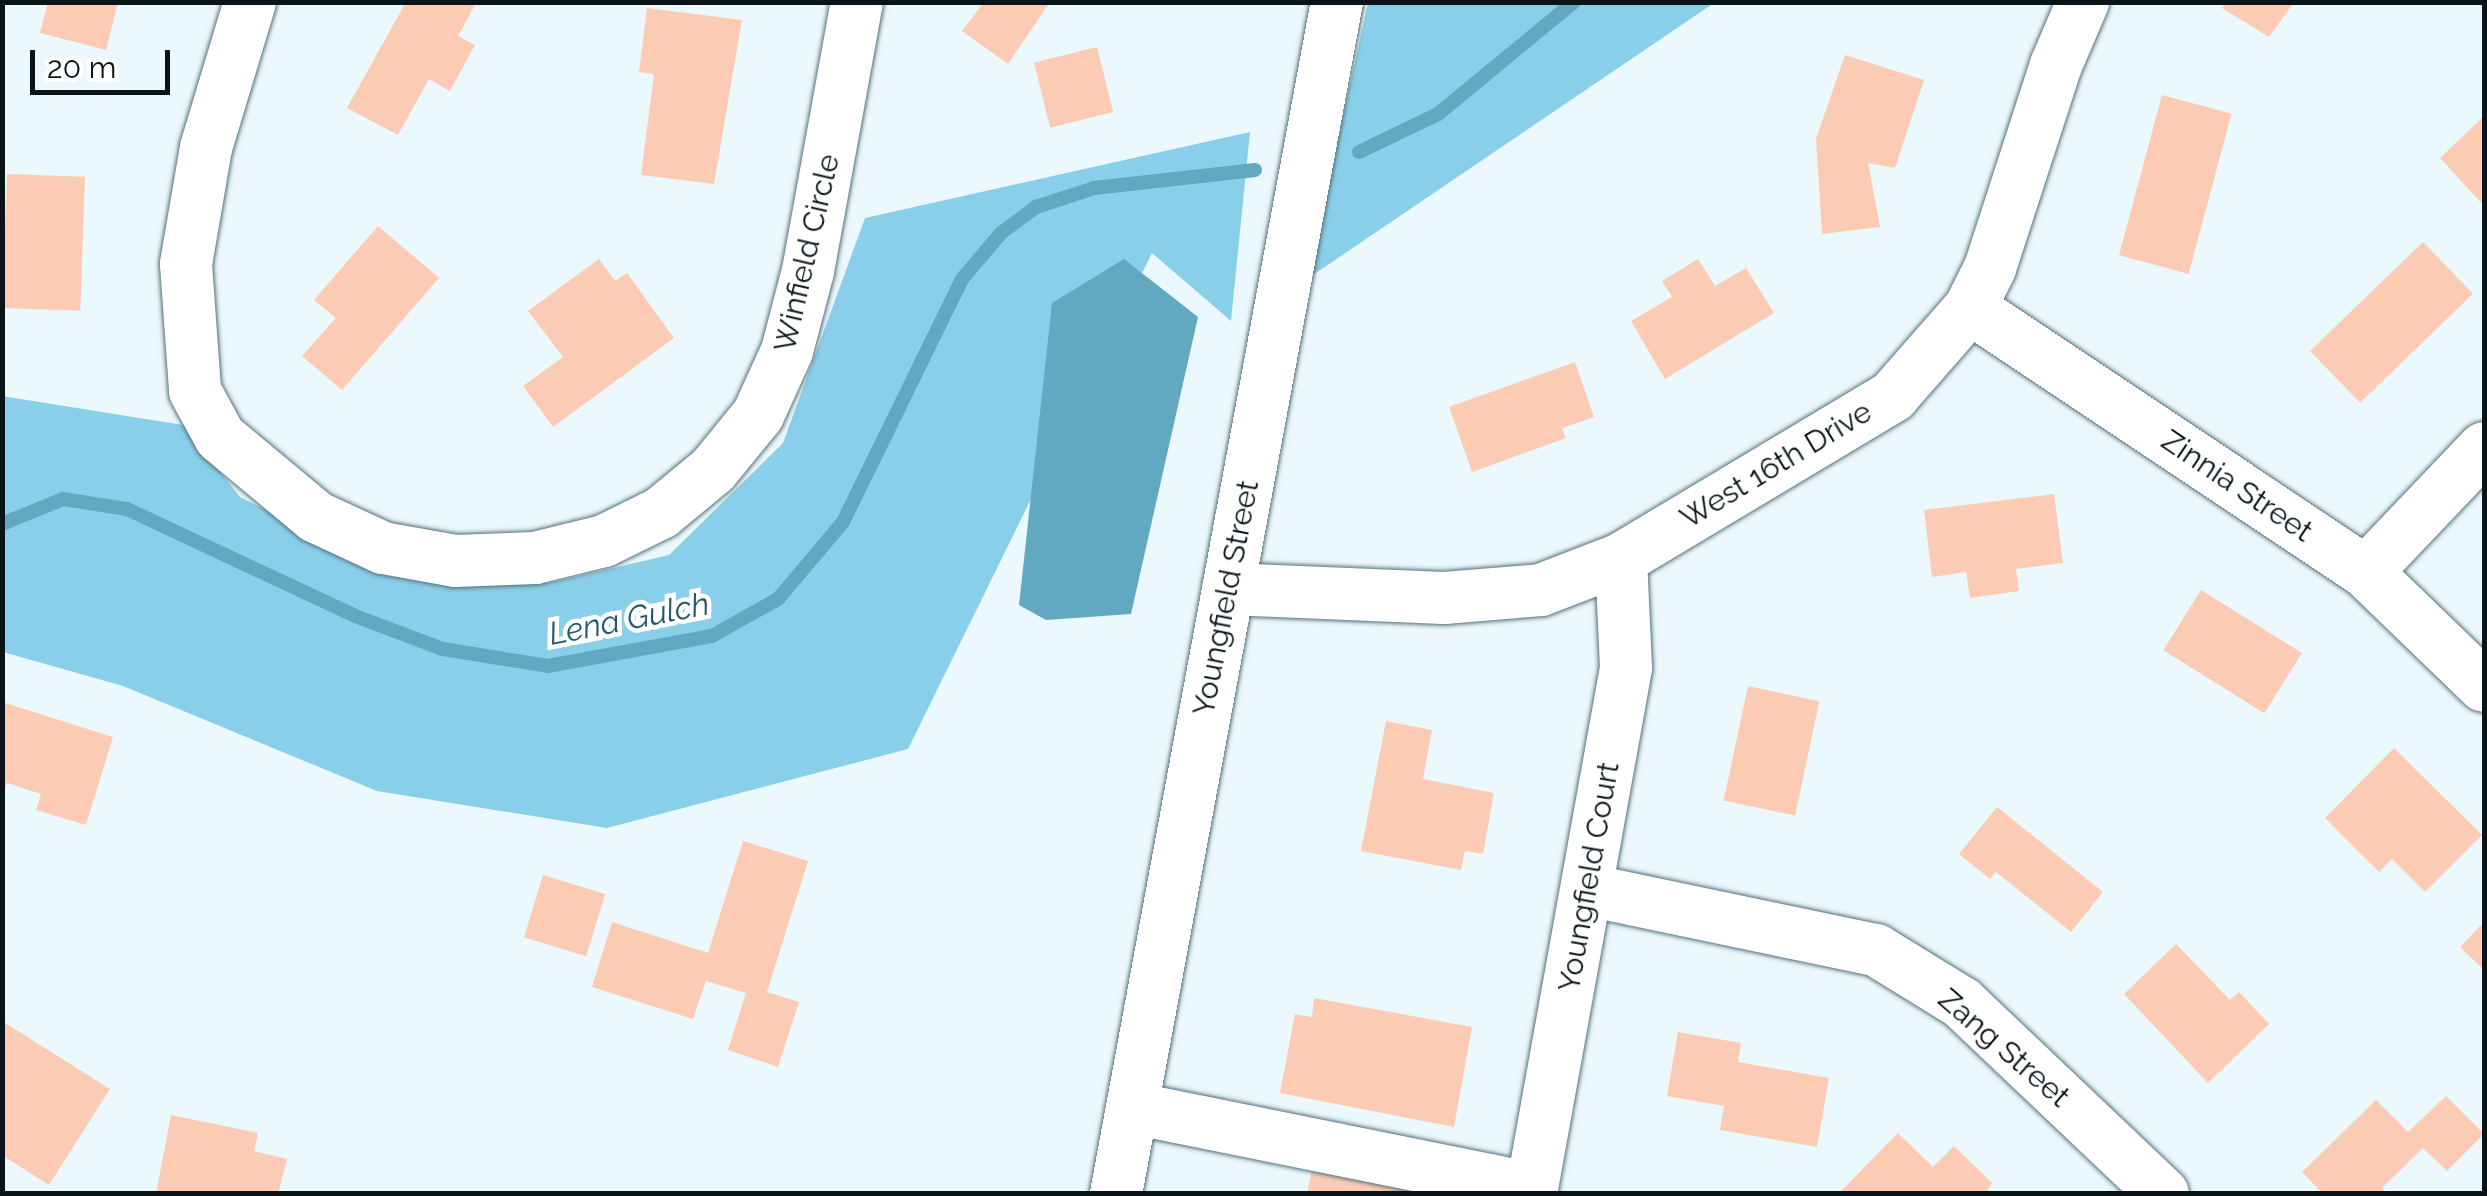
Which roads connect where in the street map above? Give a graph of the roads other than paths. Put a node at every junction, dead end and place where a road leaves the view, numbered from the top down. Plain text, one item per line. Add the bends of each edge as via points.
1 (250, 2) edge
2 (857, 2) edge
3 (1337, 2) edge
4 (2084, 2) edge
5 (1970, 308) junction
6 (2484, 448) edge
7 (1620, 559) junction
8 (2366, 572) junction
9 (1228, 589) junction
10 (2484, 686) edge
11 (1588, 890) junction
12 (1132, 1108) junction
13 (1531, 1191) edge
14 (1116, 1194) edge
15 (2163, 1194) edge

1 - 2 street, Winfield Circle via 206,148 186,264 195,391 220,437 316,516 383,548 455,561 535,558 604,541 661,513 714,470 758,415 787,351 808,270
3 - 9 street, Youngfield Street
4 - 5 street, West 16th Drive via 2056,66 2003,240
5 - 7 street, West 16th Drive via 1893,396
5 - 8 street, Zinnia Street
6 - 8 street
7 - 9 street, West 16th Drive via 1540,590 1444,598
7 - 11 street, Youngfield Court via 1626,668
8 - 10 street, Zinnia Street
9 - 12 street, Youngfield Street
11 - 13 street, Youngfield Court
11 - 15 street, Zang Street via 1876,950 1962,1003
12 - 13 street
12 - 14 street, Youngfield Street

